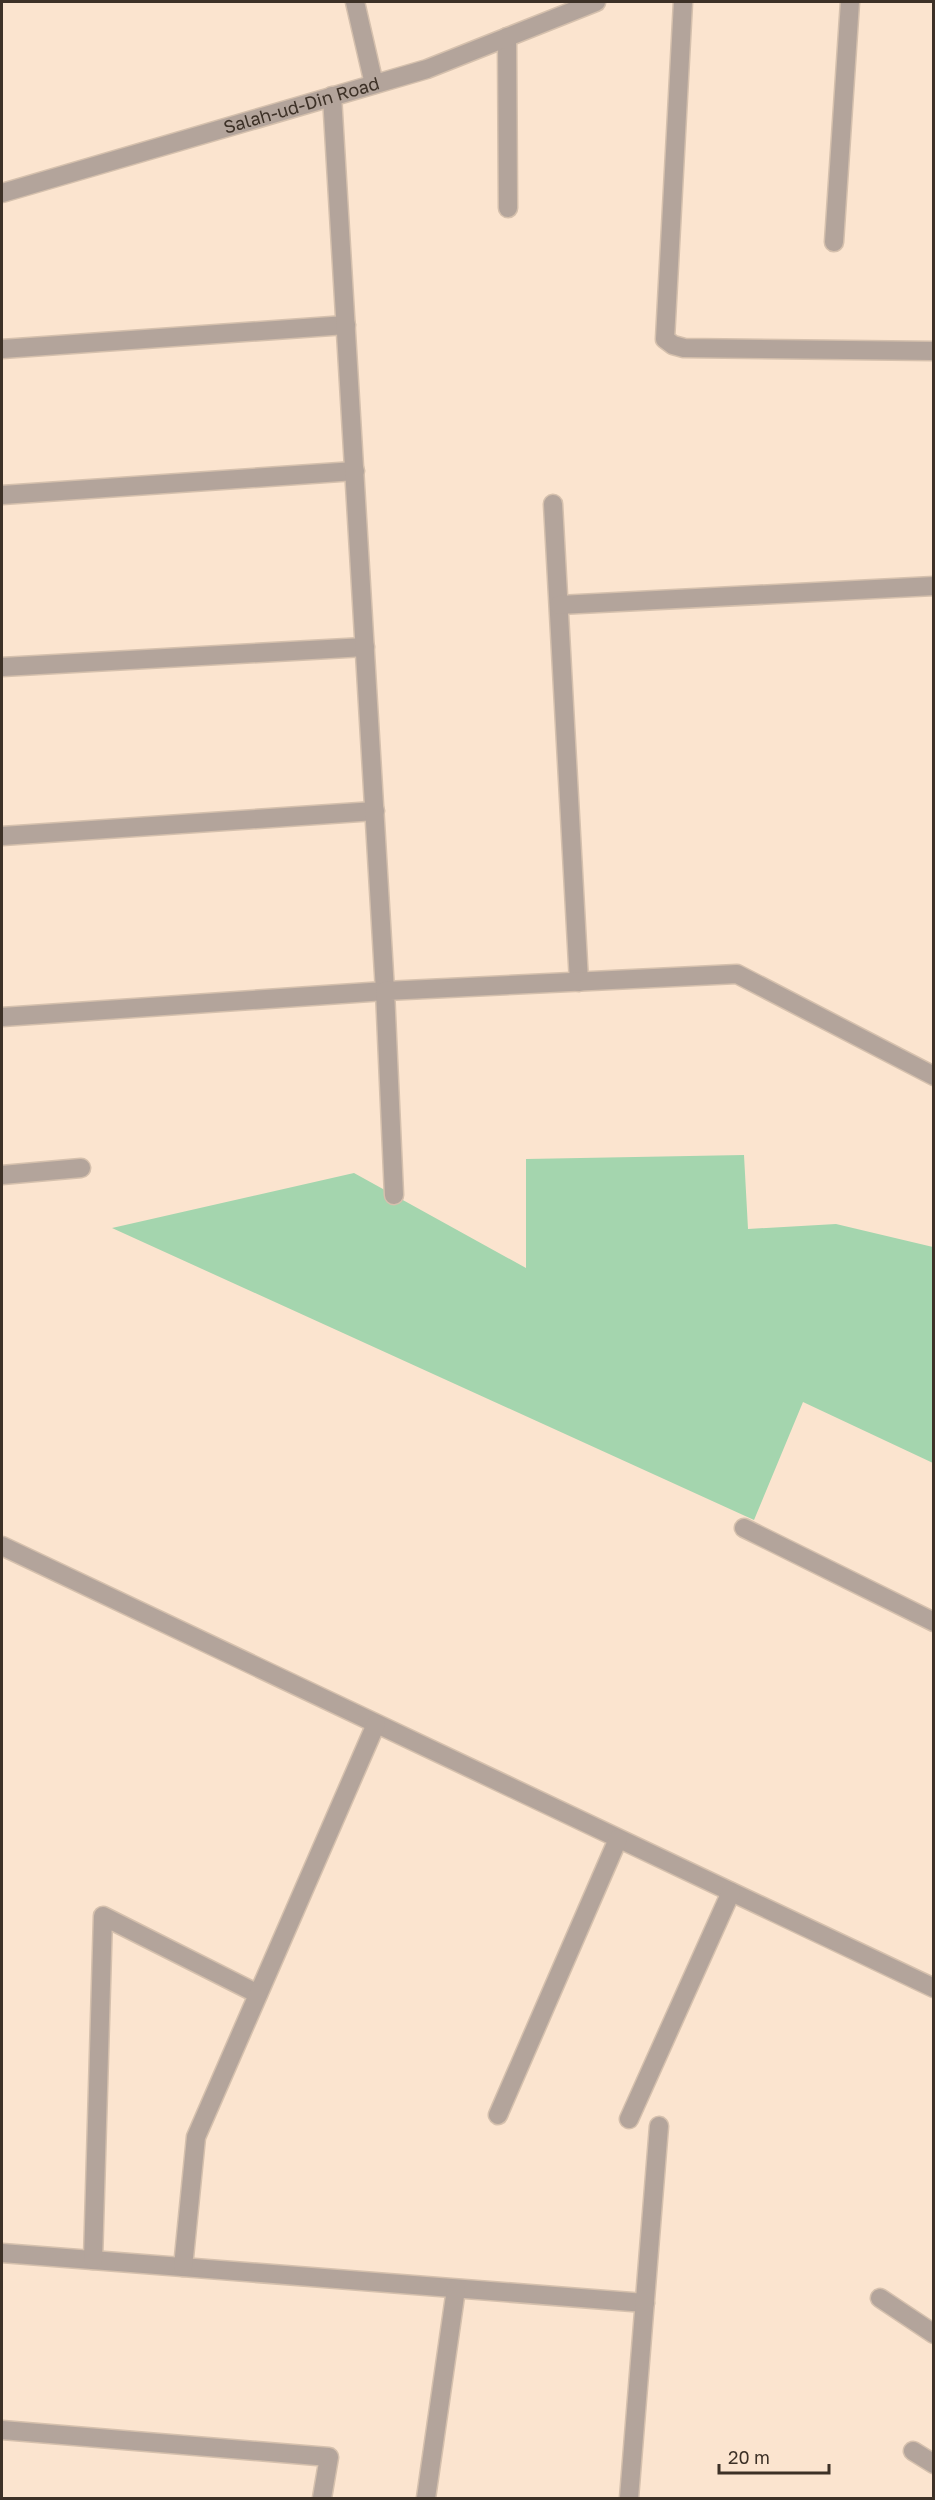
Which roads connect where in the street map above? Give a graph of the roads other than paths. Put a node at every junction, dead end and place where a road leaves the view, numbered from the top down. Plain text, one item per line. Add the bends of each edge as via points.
1 (355, 2) edge
2 (596, 2) edge
3 (683, 2) edge
4 (850, 2) edge
5 (507, 37) junction
6 (374, 84) junction
7 (332, 96) junction
8 (2, 193) edge
9 (508, 208) dead end
10 (834, 242) dead end
11 (345, 325) junction
12 (2, 349) edge
13 (933, 351) edge
14 (355, 471) junction
15 (2, 495) edge
16 (553, 504) dead end
17 (933, 586) edge
18 (559, 605) junction
19 (365, 647) junction
20 (2, 667) edge
21 (375, 811) junction
22 (2, 836) edge
23 (579, 982) junction
24 (385, 991) junction
25 (2, 1017) edge
26 (933, 1076) edge
27 (81, 1168) dead end
28 (2, 1175) edge
29 (394, 1195) dead end
30 (744, 1528) dead end
31 (2, 1546) edge
32 (933, 1622) edge
33 (376, 1724) junction
34 (618, 1839) junction
35 (731, 1892) junction
36 (933, 1988) edge
37 (258, 1994) junction
38 (498, 2115) dead end
39 (629, 2119) dead end
40 (658, 2126) dead end
41 (2, 2253) edge
42 (93, 2260) junction
43 (183, 2267) junction
44 (456, 2289) junction
45 (880, 2298) dead end
46 (645, 2303) junction
47 (933, 2334) edge
48 (2, 2430) edge
49 (913, 2451) dead end
50 (933, 2464) edge
51 (322, 2499) edge
52 (426, 2499) edge
53 (629, 2499) edge

1 - 6 street
2 - 5 street, Salah-ud-Din Road
3 - 13 street via 665,339 684,348
4 - 10 street
5 - 6 street, Salah-ud-Din Road via 428,69
5 - 9 street
6 - 7 street, Salah-ud-Din Road
7 - 8 street, Salah-ud-Din Road
7 - 11 street
11 - 12 street
11 - 14 street
14 - 15 street
14 - 19 street
16 - 18 street
17 - 18 street
18 - 23 street
19 - 20 street
19 - 21 street
21 - 22 street
21 - 24 street
23 - 24 street
23 - 26 street via 737,974
24 - 25 street
24 - 29 street
27 - 28 street
30 - 32 street
31 - 33 street
33 - 34 street
33 - 37 street
34 - 35 street
34 - 38 street
35 - 36 street
35 - 39 street
37 - 42 street via 103,1916
37 - 43 street via 196,2137
40 - 46 street
41 - 42 street
42 - 43 street
43 - 44 street
44 - 46 street
44 - 52 street
45 - 47 street
46 - 53 street
48 - 51 street via 329,2457
49 - 50 street

